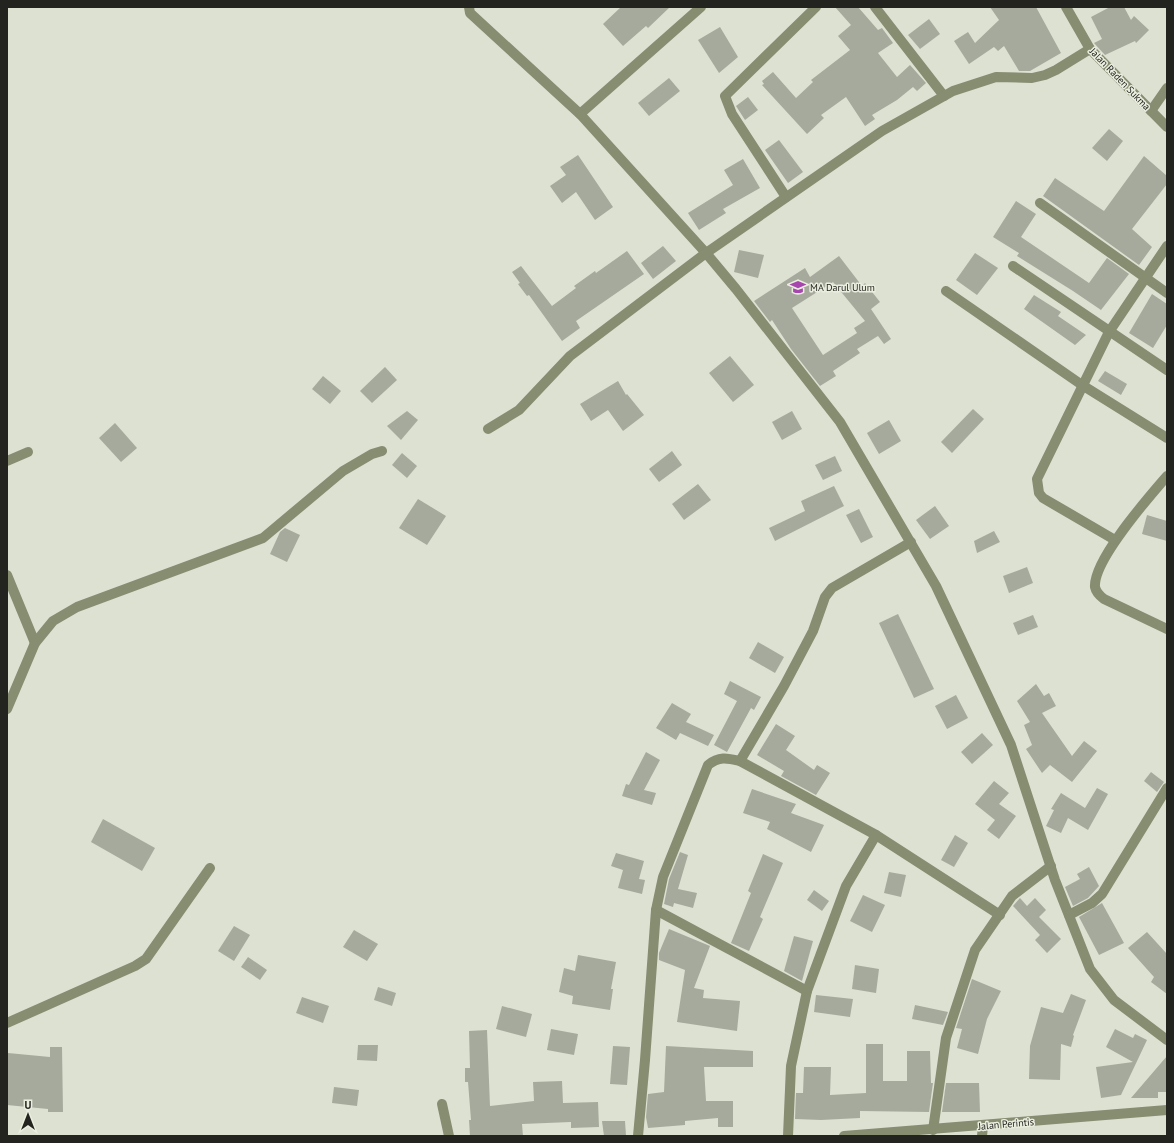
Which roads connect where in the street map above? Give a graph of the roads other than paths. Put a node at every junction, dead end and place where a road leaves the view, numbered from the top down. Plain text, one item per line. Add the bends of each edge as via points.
1 (469, 7) edge
2 (701, 7) edge
3 (816, 7) edge
4 (875, 7) edge
5 (1066, 7) edge
6 (1090, 49) junction
7 (1167, 88) edge
8 (944, 96) junction
9 (1151, 111) junction
10 (580, 114) junction
11 (1167, 127) edge
12 (786, 197) junction
13 (1040, 203) dead end
14 (1167, 246) edge
15 (706, 253) junction
16 (1013, 266) dead end
17 (1144, 279) junction
18 (946, 291) dead end
19 (1167, 293) edge
20 (1109, 332) junction
21 (1167, 370) edge
22 (1082, 386) junction
23 (488, 430) dead end
24 (1167, 438) edge
25 (382, 451) dead end
26 (28, 452) dead end
27 (7, 461) edge
28 (1167, 476) edge
29 (1115, 540) junction
30 (911, 542) junction
31 (7, 575) edge
32 (1167, 630) edge
33 (35, 643) junction
34 (7, 709) edge
35 (740, 761) junction
36 (1167, 788) edge
37 (876, 835) junction
38 (1050, 866) junction
39 (210, 868) dead end
40 (656, 910) junction
41 (1000, 915) junction
42 (1069, 915) junction
43 (807, 991) junction
44 (7, 1023) edge
45 (1167, 1040) edge
46 (442, 1104) dead end
47 (1167, 1110) edge
48 (932, 1130) junction
49 (983, 1131) edge
50 (449, 1136) edge
51 (638, 1136) edge
52 (788, 1136) edge
53 (844, 1136) edge

1 - 10 street via 470,13
2 - 10 street
3 - 12 street via 725,96 732,114
4 - 8 street
5 - 6 street, Jalan Raden Sukma
6 - 8 street via 1045,75 1032,78 996,77
6 - 9 street, Jalan Raden Sukma
7 - 9 street
8 - 12 street via 882,131
9 - 11 street, Jalan Raden Sukma
10 - 15 street
12 - 15 street
13 - 17 street
14 - 17 street
15 - 23 street via 570,356 519,410
15 - 30 street via 840,422
16 - 20 street
17 - 19 street
17 - 20 street
18 - 22 street
20 - 21 street
20 - 22 street
22 - 24 street
22 - 29 street via 1037,479 1036,487 1044,498
25 - 33 street via 343,471 262,538 77,606 53,621
26 - 27 street
28 - 29 street
29 - 32 street via 1096,577 1095,588 1098,594
30 - 35 street via 832,588 825,597 813,631
30 - 38 street via 936,586 1011,745
31 - 33 street
33 - 34 street
35 - 37 street
35 - 40 street via 715,759 708,765 663,877
36 - 42 street via 1102,894 1092,903
37 - 41 street
37 - 43 street via 846,886
38 - 41 street via 1012,896
38 - 42 street
39 - 44 street via 146,959
40 - 43 street
40 - 51 street
41 - 48 street via 976,950 960,991 946,1038
42 - 45 street via 1090,969 1114,1000
43 - 52 street via 791,1066
46 - 50 street
47 - 49 street, Jalan Perintis
48 - 49 street, Jalan Perintis
48 - 53 street, Jalan Perintis

